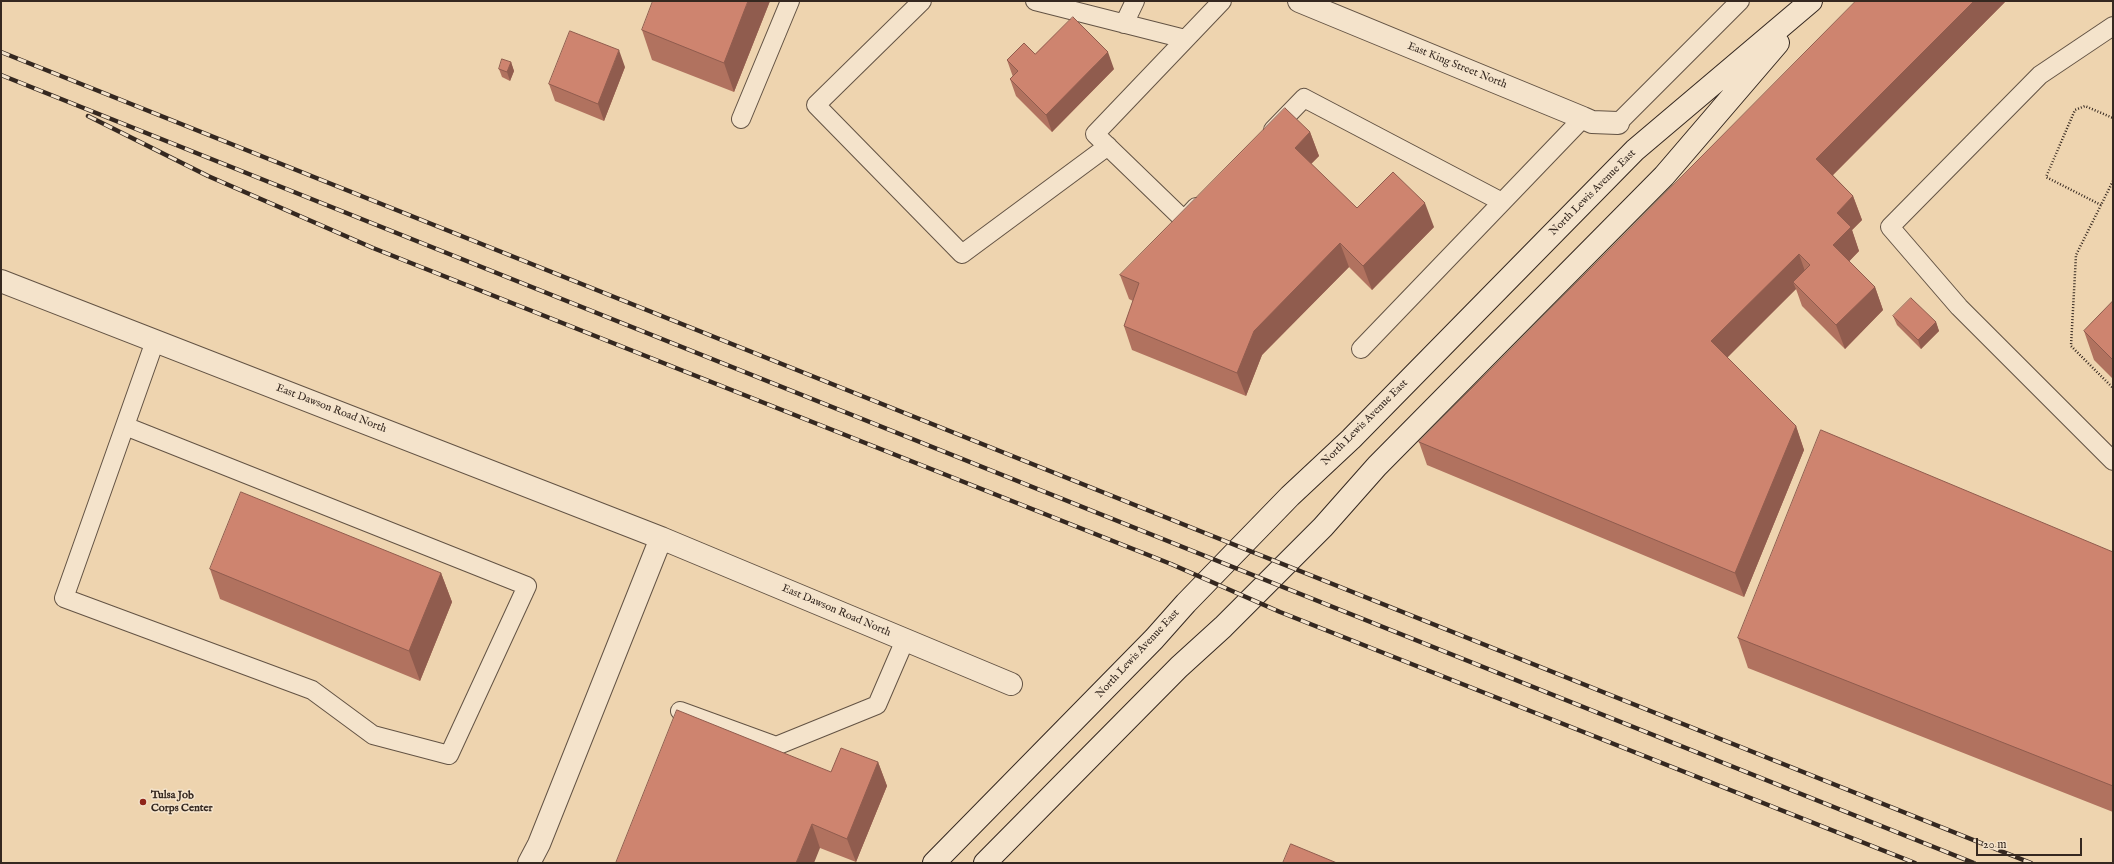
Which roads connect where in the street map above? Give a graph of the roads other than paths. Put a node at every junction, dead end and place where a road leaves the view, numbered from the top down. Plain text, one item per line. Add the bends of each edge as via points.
1 (790, 1) edge
2 (922, 1) edge
3 (1035, 1) edge
4 (1135, 1) edge
5 (1222, 1) edge
6 (1299, 1) edge
7 (1740, 1) edge
8 (1811, 1) edge
9 (1814, 1) edge
10 (1124, 24) junction
11 (2113, 26) edge
12 (1185, 40) junction
13 (1583, 118) junction
14 (741, 119) dead end
15 (1618, 123) joint
16 (1260, 143) edge
17 (1108, 146) junction
18 (1206, 198) edge
19 (1502, 202) junction
20 (1, 281) edge
21 (155, 341) junction
22 (1361, 349) dead end
23 (125, 426) junction
24 (2113, 461) edge
25 (662, 538) junction
26 (905, 640) junction
27 (1011, 684) dead end
28 (680, 711) edge
29 (538, 854) edge
30 (529, 863) edge
31 (934, 863) edge
32 (985, 863) edge

1 - 14 lane
2 - 17 lane via 816,105 962,254
3 - 10 lane
4 - 10 lane
5 - 12 lane
6 - 13 main road, East King Street North
7 - 15 lane
8 - 31 main road, North Lewis Avenue East via 1636,150 1357,433 1290,496 1149,645
9 - 32 main road via 1664,176 1377,466 1323,527 1179,667
10 - 12 lane
11 - 24 lane via 2040,75 1890,227 1959,307
12 - 17 lane via 1095,134
13 - 15 main road, East King Street North via 1592,122
13 - 19 lane
16 - 19 lane via 1304,98
17 - 18 lane via 1184,220
19 - 22 lane
20 - 21 main road, East Dawson Road North
21 - 23 lane
21 - 25 main road, East Dawson Road North
23 - 23 lane via 64,598 312,690 373,735 449,755 526,586
25 - 26 main road, East Dawson Road North
25 - 29 main road
26 - 27 main road, East Dawson Road North
26 - 28 lane via 877,705 776,746
29 - 30 main road

